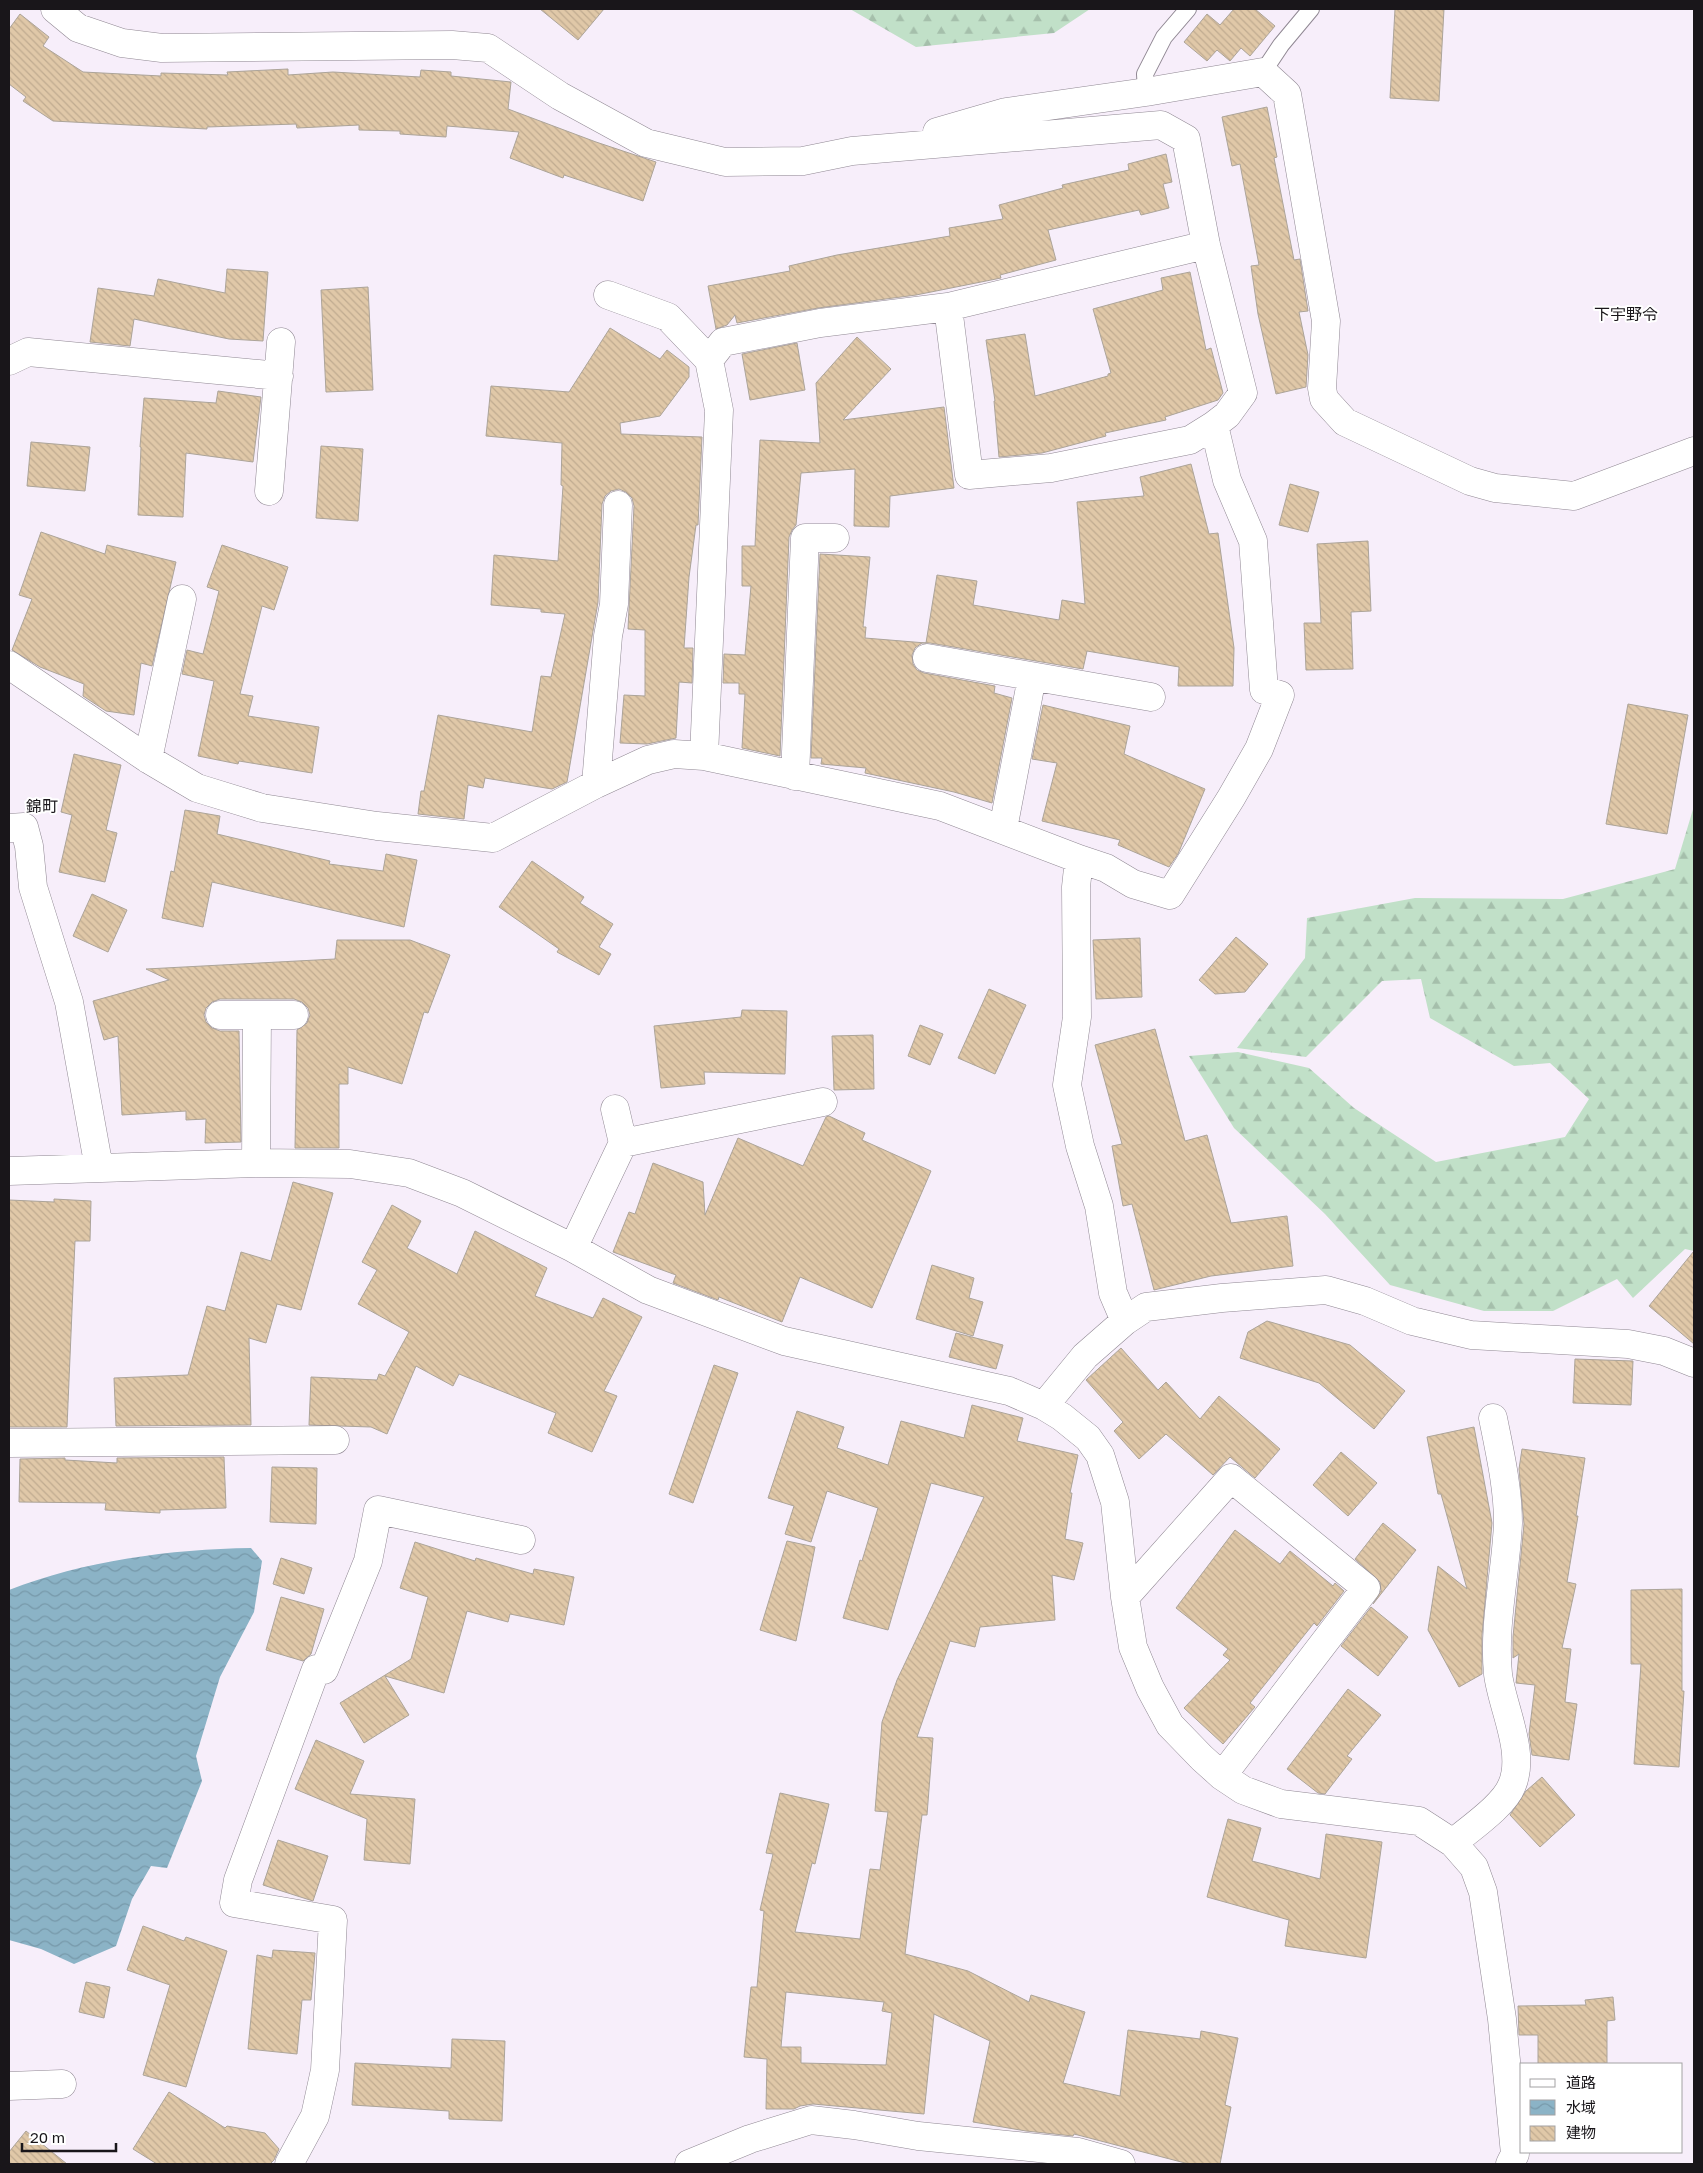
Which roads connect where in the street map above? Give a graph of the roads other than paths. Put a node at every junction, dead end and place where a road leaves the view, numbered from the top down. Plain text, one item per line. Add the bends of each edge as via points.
1 (55, 9) edge
2 (1188, 9) edge
3 (1311, 9) edge
4 (1263, 72) junction
5 (1146, 92) junction
6 (852, 151) junction
7 (1206, 244) junction
8 (608, 295) dead end
9 (948, 307) junction
10 (282, 342) dead end
11 (709, 360) junction
12 (9, 361) edge
13 (279, 376) junction
14 (1214, 425) junction
15 (1694, 451) edge
16 (269, 492) dead end
17 (618, 506) dead end
18 (835, 538) dead end
19 (182, 599) dead end
20 (927, 658) dead end
21 (9, 665) edge
22 (1032, 676) junction
23 (1151, 698) dead end
24 (704, 756) junction
25 (148, 759) junction
26 (794, 776) junction
27 (596, 784) junction
28 (9, 828) edge
29 (1003, 829) junction
30 (1079, 859) junction
31 (220, 1015) dead end
32 (257, 1015) junction
33 (294, 1015) dead end
34 (823, 1102) dead end
35 (615, 1109) dead end
36 (622, 1143) junction
37 (256, 1163) junction
38 (98, 1168) junction
39 (9, 1171) edge
40 (573, 1248) junction
41 (1125, 1321) junction
42 (1694, 1363) edge
43 (1044, 1406) junction
44 (1494, 1418) dead end
45 (335, 1440) dead end
46 (9, 1443) edge
47 (521, 1540) dead end
48 (1125, 1596) junction
49 (1222, 1776) junction
50 (1453, 1843) junction
51 (62, 2084) dead end
52 (9, 2086) edge
53 (289, 2164) edge
54 (689, 2164) edge
55 (1121, 2164) edge
56 (1510, 2164) edge

1 - 6 street via 78,28 122,42 162,48 442,45 488,48 560,96 646,143 725,162 803,161
2 - 5 lane via 1164,37 1145,74
3 - 4 lane
4 - 5 street
4 - 15 street via 1287,94 1326,321 1324,400 1345,422 1470,481 1495,488 1574,496
5 - 6 street via 1006,112 942,131
6 - 7 street via 1161,125 1186,140
7 - 9 street
7 - 14 street via 1243,393 1227,415
8 - 11 street via 668,317
9 - 11 street via 820,323 723,342
9 - 14 street via 969,475 1060,467 1190,440
10 - 13 street
11 - 24 street via 719,410
12 - 13 street via 28,352
13 - 16 street
14 - 30 street via 1227,480 1253,541 1264,690 1280,695 1259,750 1170,895 1133,884 1106,868
17 - 27 street via 614,604 608,636
18 - 26 street via 805,538
19 - 25 street
20 - 22 street
21 - 25 street
22 - 23 street
22 - 29 street
24 - 26 street
24 - 27 street via 674,754 648,760
25 - 27 street via 197,788 262,808 377,826 493,838
26 - 29 street via 940,806
28 - 38 street via 24,827 33,887 69,1002
29 - 30 street
30 - 41 street via 1076,887 1077,1017 1067,1085 1080,1146 1099,1206 1113,1293
31 - 32 street
32 - 33 street
32 - 37 street
34 - 36 street
35 - 36 street
36 - 40 street
37 - 38 street
37 - 40 street via 350,1164 409,1173 462,1193
38 - 39 street
40 - 43 street via 648,1290 784,1340 1009,1391
41 - 42 street via 1146,1308 1326,1290 1364,1301 1412,1321 1471,1335 1628,1344 1664,1351
41 - 43 street via 1085,1356
43 - 48 street via 1088,1438 1100,1455 1115,1502
44 - 50 street via 1505,1479 1508,1522 1497,1636 1498,1675 1513,1734 1515,1767 1512,1786 1498,1804
45 - 46 street
47 - 53 street via 378,1510 368,1561 324,1670 316,1669 238,1880 234,1903 333,1920 326,2070 315,2116
48 - 49 street via 1133,1647 1150,1688 1170,1725
48 - 49 street via 1231,1478 1366,1588
49 - 50 street via 1243,1790 1281,1804 1419,1820
50 - 56 street via 1474,1867 1483,1892 1515,2154
51 - 52 street
54 - 55 street via 750,2139 810,2120 918,2136 1078,2152

